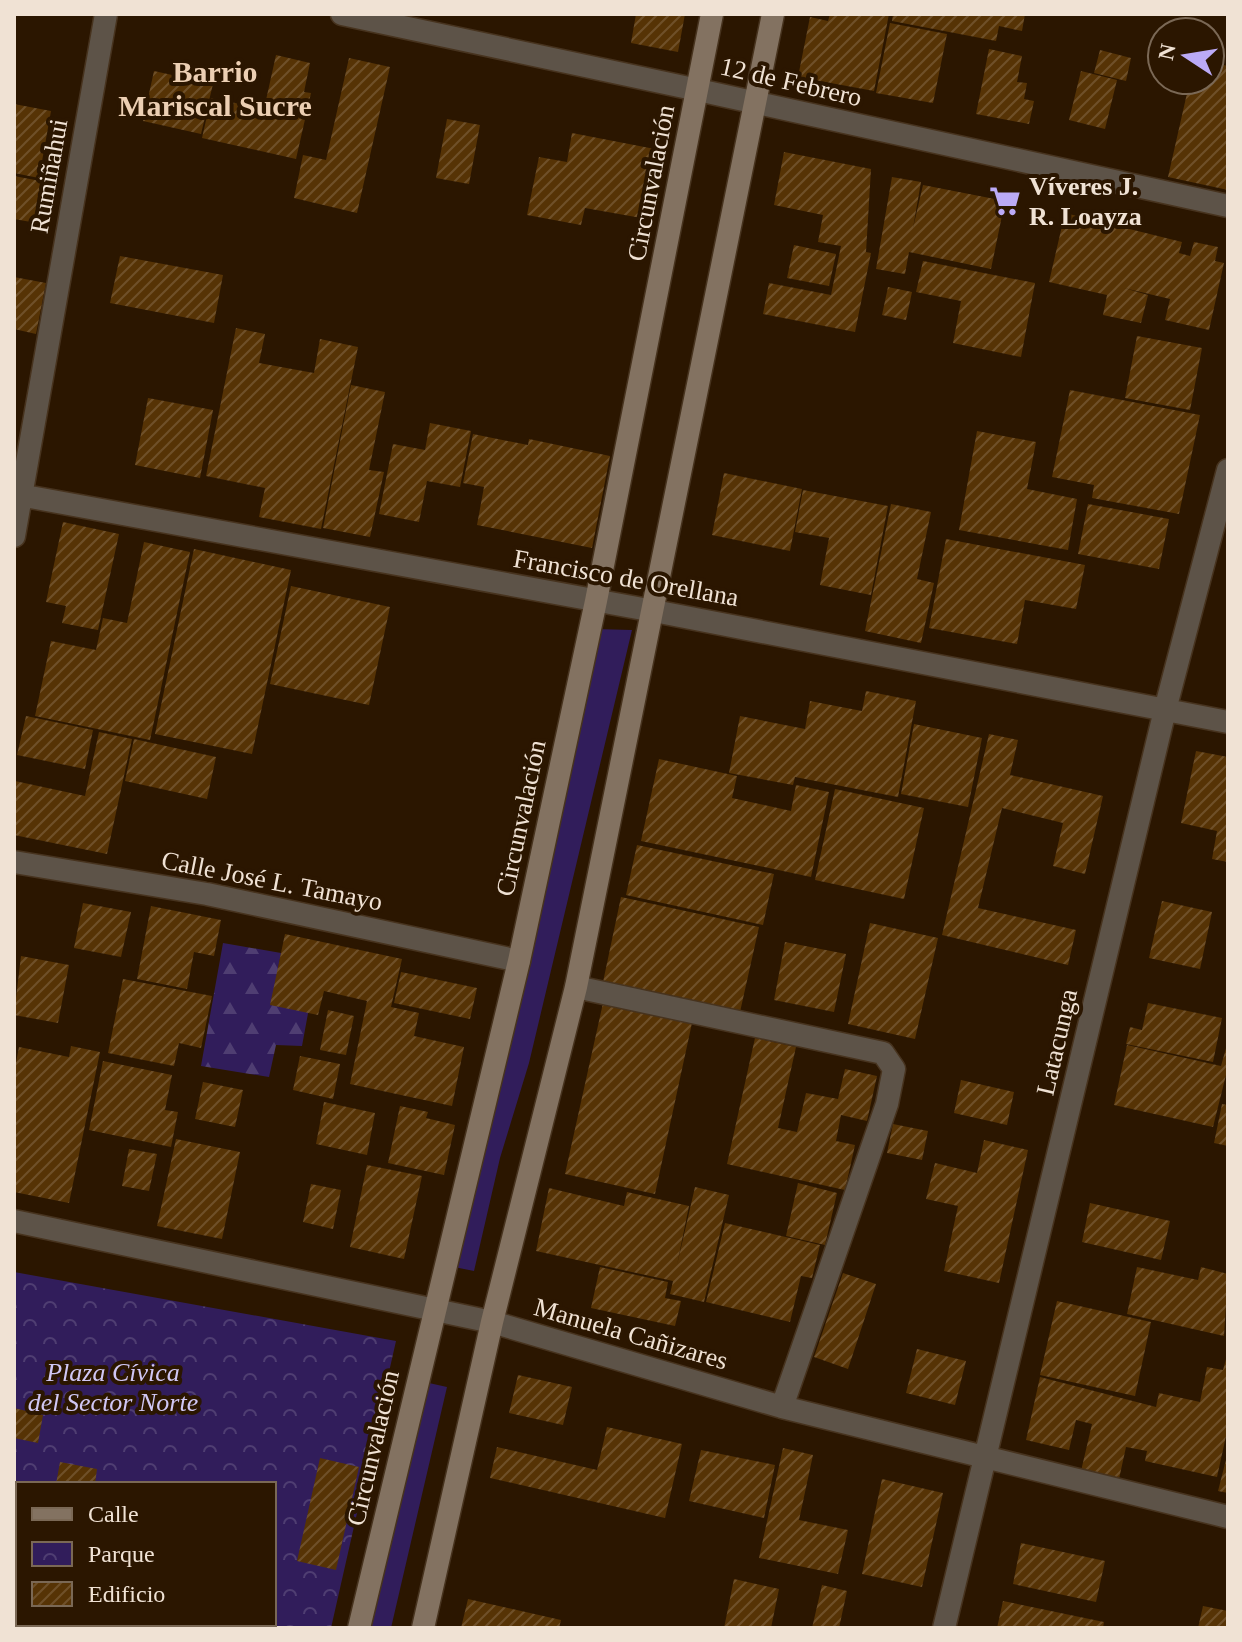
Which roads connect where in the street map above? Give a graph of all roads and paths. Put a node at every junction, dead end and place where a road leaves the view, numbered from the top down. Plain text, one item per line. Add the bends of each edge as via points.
1 (106, 14) edge
2 (342, 14) edge
3 (712, 14) edge
4 (773, 14) edge
5 (422, 21) edge
6 (698, 90) junction
7 (757, 104) junction
8 (1228, 206) edge
9 (1228, 470) edge
10 (18, 495) edge
11 (14, 536) edge
12 (596, 601) junction
13 (654, 611) junction
14 (1165, 710) junction
15 (1228, 722) edge
16 (14, 862) edge
17 (519, 961) junction
18 (576, 987) junction
19 (14, 1221) edge
20 (434, 1310) junction
21 (492, 1322) junction
22 (782, 1407) junction
23 (987, 1457) junction
24 (1228, 1517) edge
25 (359, 1628) edge
26 (423, 1628) edge
27 (944, 1628) edge

1 - 10 street, Rumiñahui
2 - 5 street, 12 de Febrero
3 - 6 main road, Circunvalación
4 - 7 main road
5 - 6 street, 12 de Febrero
6 - 7 street, 12 de Febrero
6 - 12 main road, Circunvalación
7 - 8 street, 12 de Febrero
7 - 13 main road
9 - 14 street, Latacunga
10 - 11 street, Rumiñahui
10 - 12 street, Francisco de Orellana
12 - 13 street, Francisco de Orellana
12 - 17 main road, Circunvalación
13 - 14 street, Francisco de Orellana
13 - 18 main road
14 - 15 street, Francisco de Orellana
14 - 23 street, Latacunga
16 - 17 street, Calle José L. Tamayo via 207,894
17 - 20 main road, Circunvalación
18 - 21 main road
18 - 22 street via 883,1053 894,1069 887,1104
19 - 20 street, Manuela Cañizares
20 - 21 street, Manuela Cañizares
20 - 25 main road, Circunvalación
21 - 22 street, Manuela Cañizares
21 - 26 main road
22 - 23 street, Manuela Cañizares
23 - 24 street, Manuela Cañizares
23 - 27 street, Latacunga

